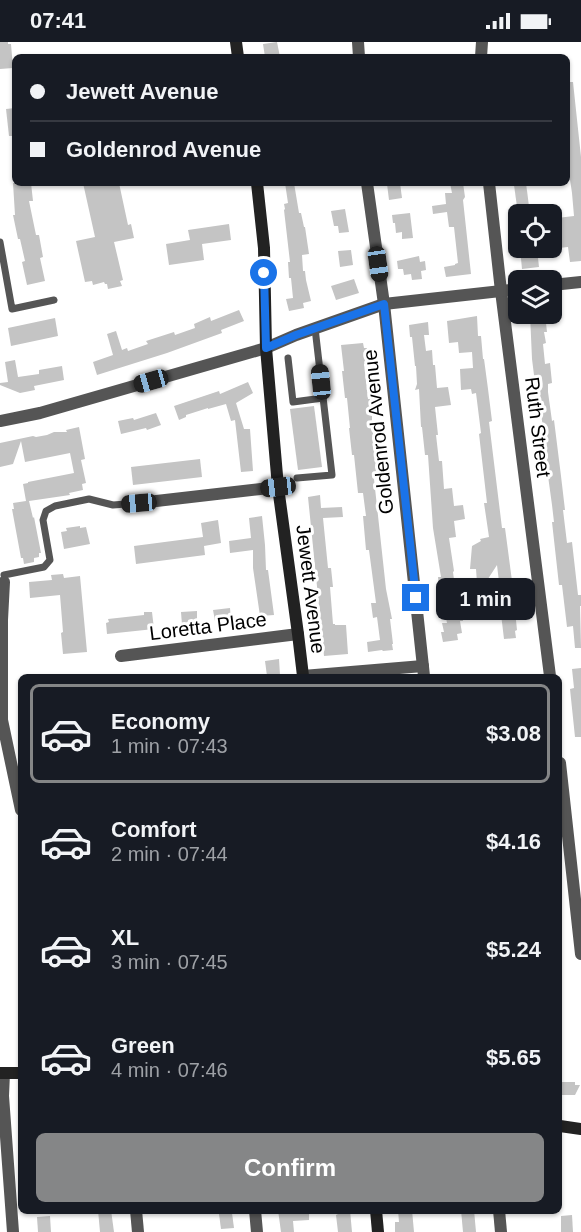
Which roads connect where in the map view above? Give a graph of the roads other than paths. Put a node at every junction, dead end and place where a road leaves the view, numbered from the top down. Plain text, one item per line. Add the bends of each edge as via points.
1 (257, 186) edge
2 (367, 186) edge
3 (489, 186) edge
4 (0, 242) edge
5 (3, 276) edge
6 (581, 282) edge
7 (562, 284) edge
8 (508, 290) edge
9 (501, 291) junction
10 (54, 300) dead end
11 (384, 304) junction
12 (315, 328) junction
13 (266, 348) junction
14 (288, 358) dead end
15 (323, 398) junction
16 (0, 421) edge
17 (297, 478) dead end
18 (278, 487) junction
19 (139, 503) joint
20 (3, 576) edge
21 (298, 634) junction
22 (121, 656) dead end
23 (424, 671) edge
24 (303, 674) edge
25 (351, 674) edge
26 (550, 674) edge
27 (1, 682) edge
28 (562, 781) edge
29 (18, 796) edge
30 (581, 954) edge
31 (2, 1073) edge
32 (18, 1073) edge
33 (562, 1126) edge
34 (581, 1129) edge
35 (136, 1214) edge
36 (255, 1214) edge
37 (376, 1214) edge
38 (499, 1214) edge
39 (13, 1232) edge
40 (138, 1232) edge
41 (256, 1232) edge
42 (378, 1232) edge
43 (501, 1232) edge

1 - 13 main road, Jewett Avenue via 264,248
2 - 11 street, Goldenrod Avenue
3 - 9 street, Ruth Street
4 - 5 lane
5 - 10 lane via 12,309
6 - 7 street
8 - 9 street
9 - 11 street
9 - 26 street, Ruth Street
11 - 12 street
11 - 23 street, Goldenrod Avenue
12 - 13 street
12 - 15 lane
13 - 16 street
13 - 18 main road, Jewett Avenue
14 - 15 lane via 293,402
15 - 17 lane via 332,475
18 - 19 street
18 - 21 main road, Jewett Avenue
19 - 20 lane via 113,505 89,499 55,506 46,511 44,520 50,560 44,567
20 - 27 street
21 - 22 street, Loretta Place
21 - 24 main road, Jewett Avenue
23 - 25 street
27 - 29 street via 2,720
28 - 30 street
31 - 32 main road
31 - 39 street
33 - 34 main road
35 - 40 street
36 - 41 street
37 - 42 main road
38 - 43 street

